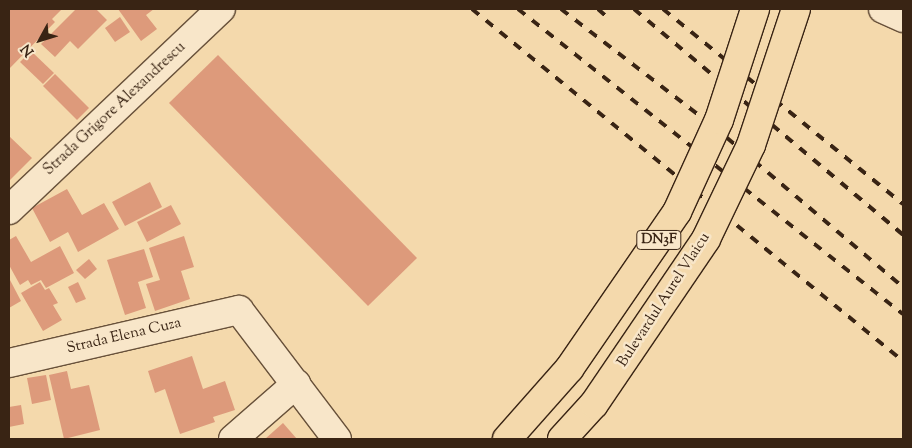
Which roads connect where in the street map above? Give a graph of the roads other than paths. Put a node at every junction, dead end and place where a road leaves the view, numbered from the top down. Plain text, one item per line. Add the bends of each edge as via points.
1 (221, 9) edge
2 (755, 9) edge
3 (796, 9) edge
4 (883, 9) edge
5 (903, 18) edge
6 (9, 210) edge
7 (9, 363) edge
8 (296, 384) junction
9 (233, 439) edge
10 (337, 439) edge
11 (506, 439) edge
12 (562, 439) edge

1 - 6 street, Strada Grigore Alexandrescu
2 - 11 main road, DN3F, bridge via 719,120 676,212 569,369
3 - 12 main road, Bulevardul Aurel Vlaicu / DN3F, bridge via 751,145 706,239 594,404
4 - 5 street
7 - 8 street, Strada Elena Cuza via 239,310
8 - 9 street
8 - 10 street

